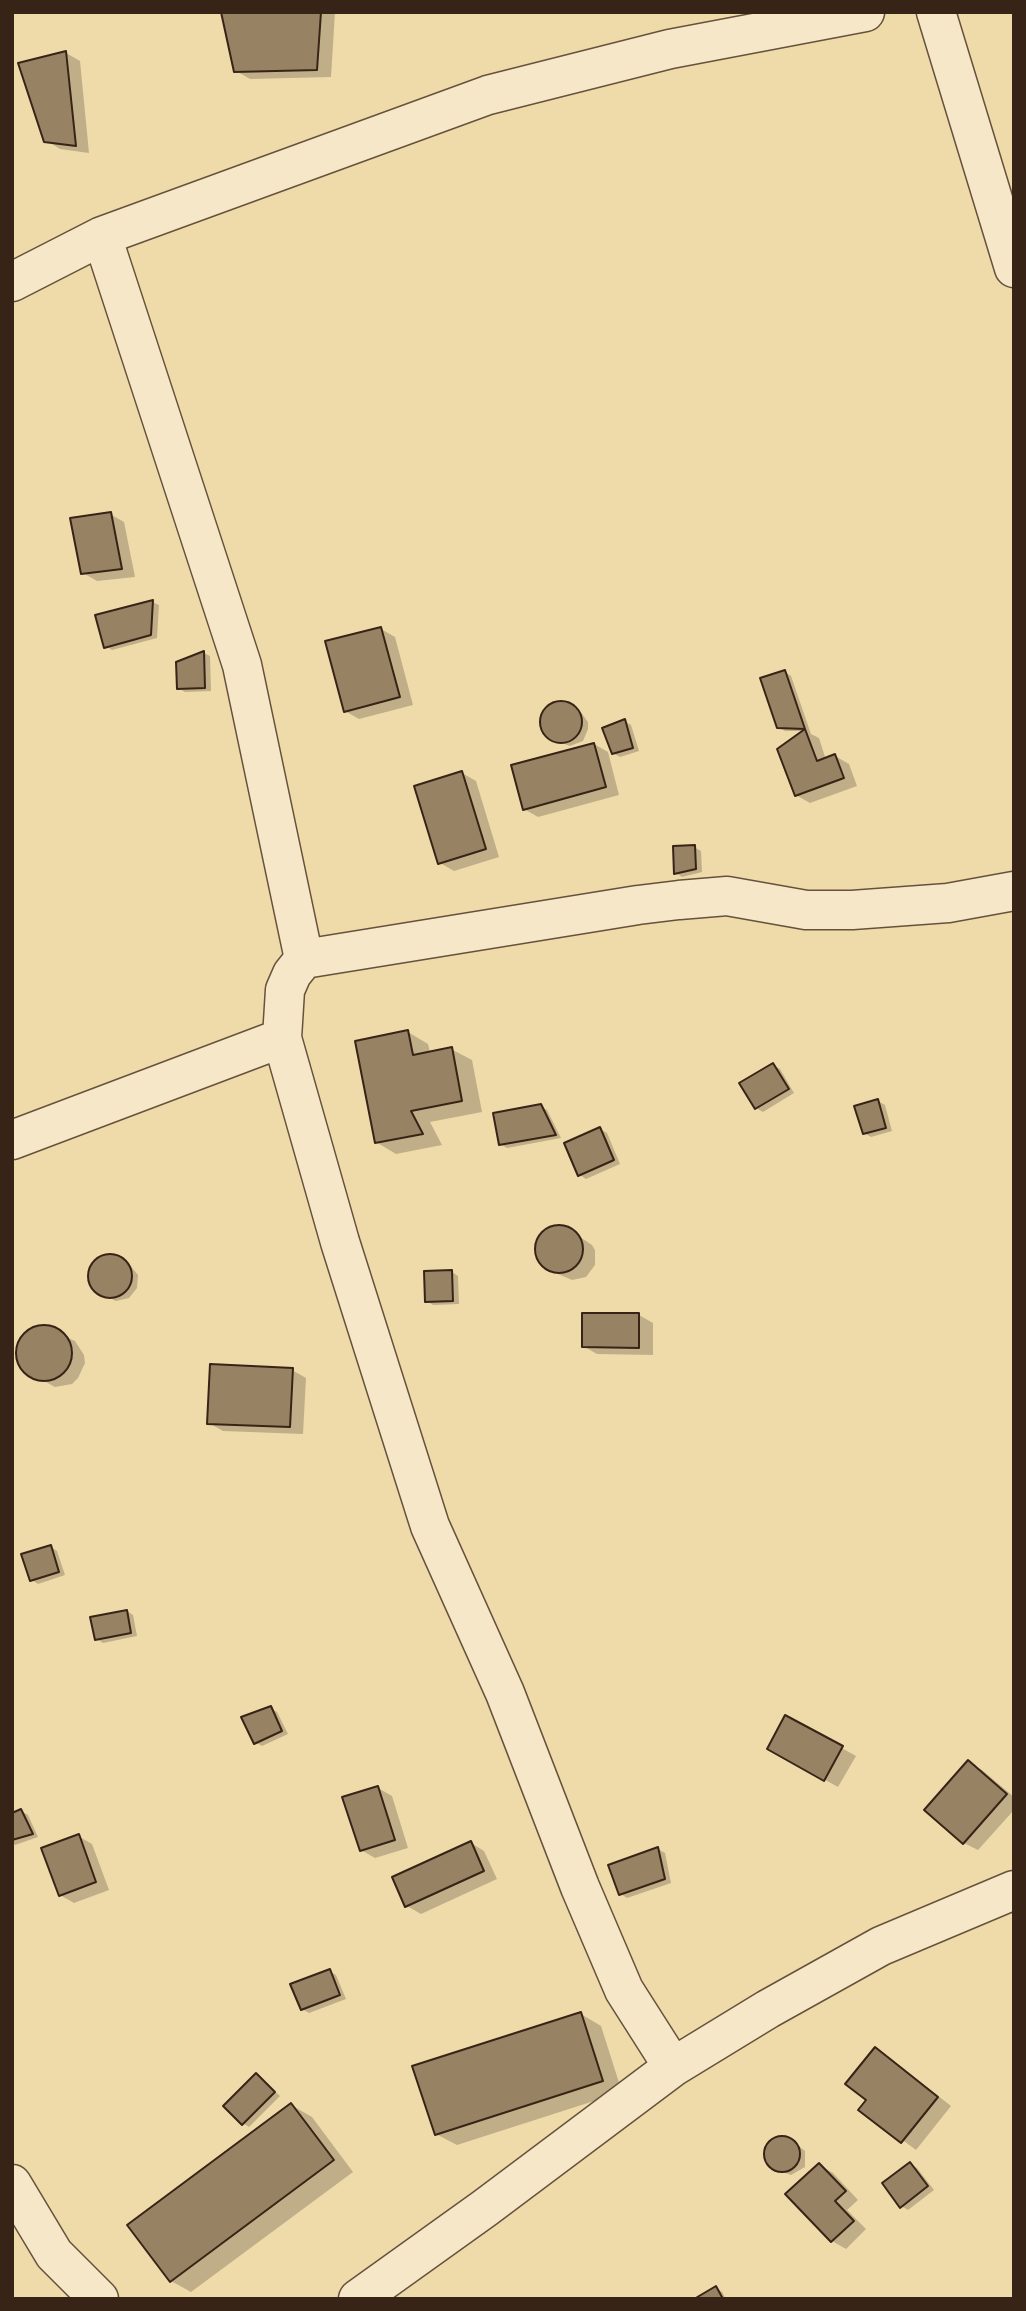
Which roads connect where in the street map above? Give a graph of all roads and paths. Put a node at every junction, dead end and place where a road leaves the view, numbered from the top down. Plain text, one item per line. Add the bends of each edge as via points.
1 (865, 12) edge
2 (936, 12) edge
3 (719, 26) edge
4 (102, 236) junction
5 (1014, 268) edge
6 (12, 282) edge
7 (1014, 891) edge
8 (303, 959) junction
9 (282, 1038) junction
10 (12, 1140) edge
11 (1014, 1890) edge
12 (673, 2067) junction
13 (12, 2184) edge
14 (375, 2294) edge
15 (99, 2299) edge

1 - 3 street
2 - 5 street
3 - 4 street via 670,49 488,95
4 - 6 street
4 - 8 street via 242,665
7 - 8 street via 948,903 852,910 806,910 727,896 679,900
8 - 9 street via 285,990
9 - 10 street
9 - 12 street via 340,1242 430,1526 505,1693 624,1990
11 - 12 street via 881,1945
12 - 14 street
13 - 15 street via 54,2254

